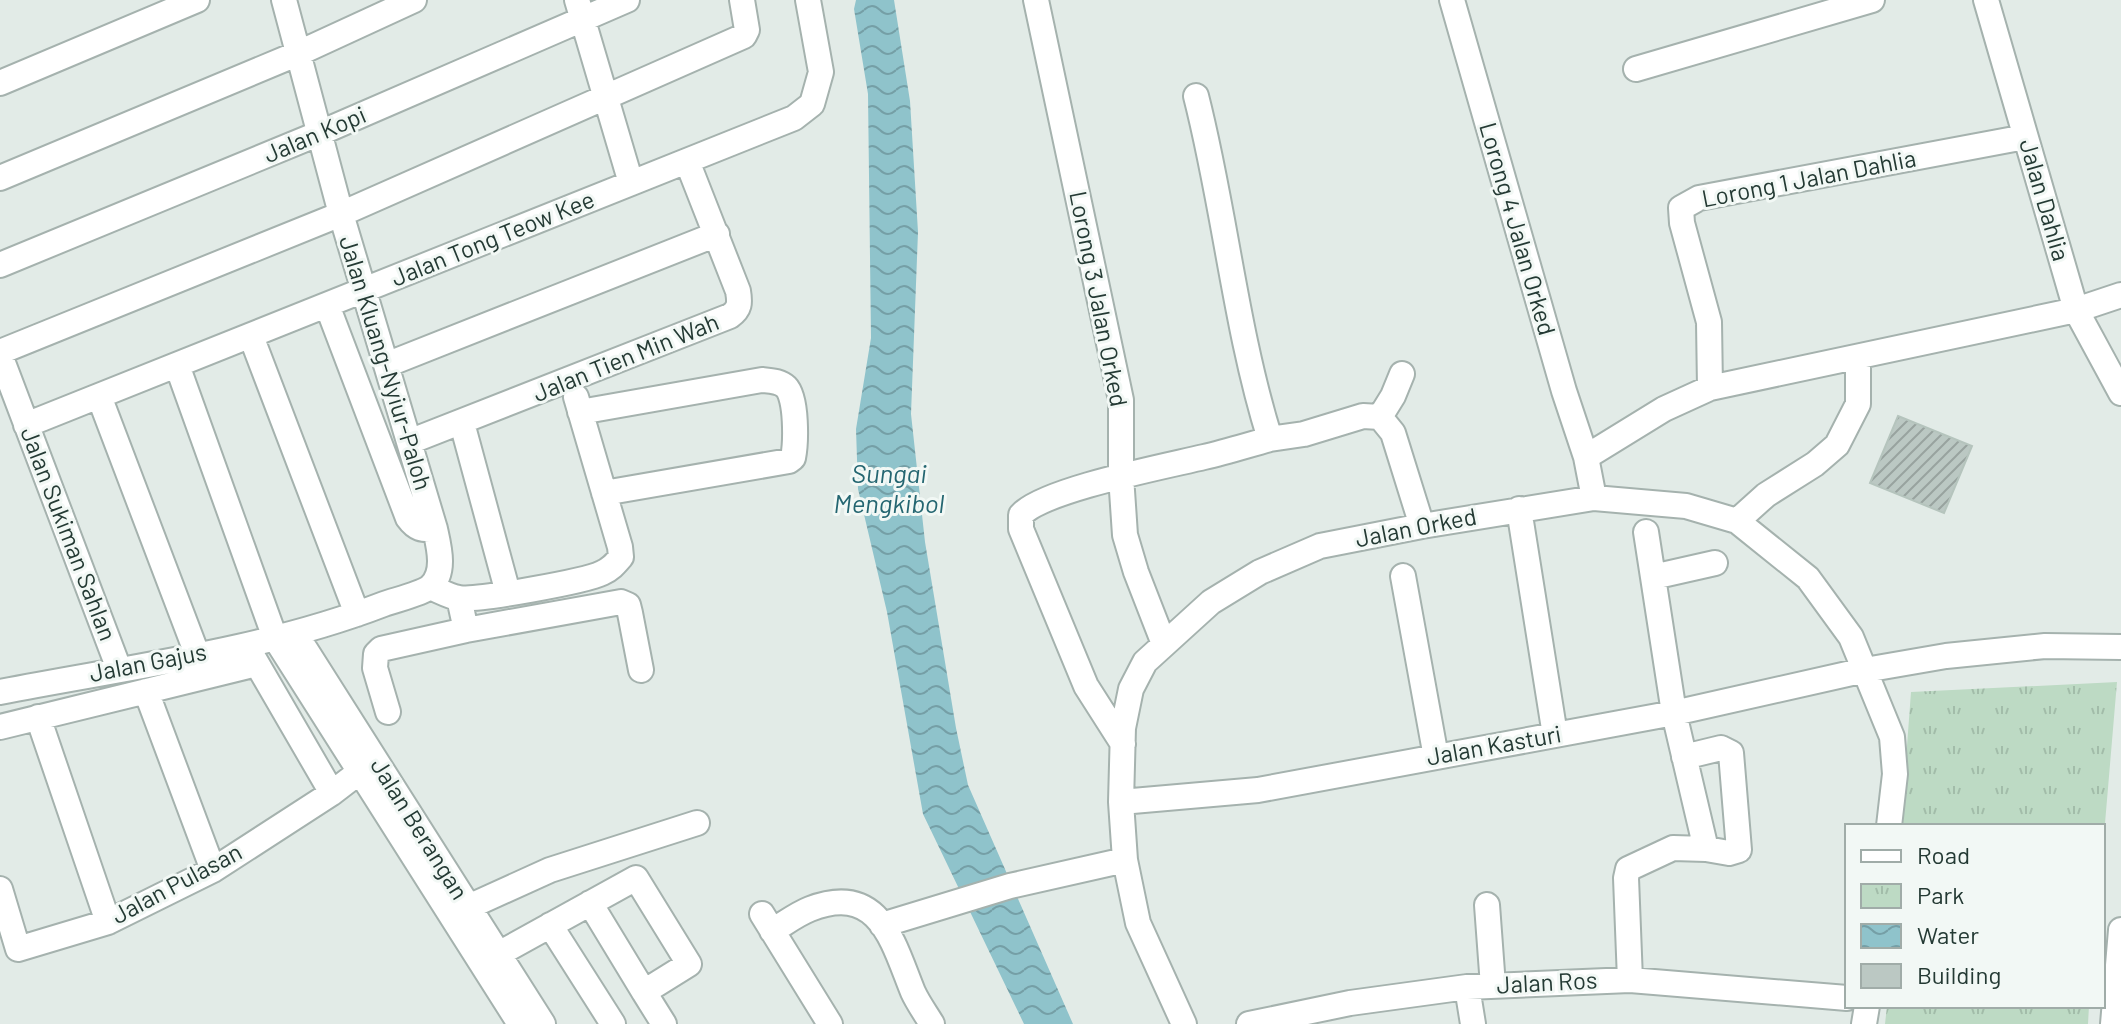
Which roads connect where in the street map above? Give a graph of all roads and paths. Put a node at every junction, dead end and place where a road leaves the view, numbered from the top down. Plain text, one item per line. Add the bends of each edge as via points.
1 (197, 0) edge
2 (284, 0) edge
3 (414, 0) edge
4 (627, 0) edge
5 (742, 0) edge
6 (808, 0) edge
7 (1036, 0) edge
8 (1452, 0) edge
9 (1872, 0) edge
10 (1986, 0) edge
11 (580, 9) edge
12 (299, 53) junction
13 (1636, 69) dead end
14 (0, 83) edge
15 (606, 96) junction
16 (1196, 96) dead end
17 (320, 133) junction
18 (2025, 137) junction
19 (687, 161) junction
20 (0, 178) edge
21 (631, 183) junction
22 (341, 214) junction
23 (717, 234) junction
24 (0, 265) edge
25 (363, 291) junction
26 (2121, 295) edge
27 (327, 305) junction
28 (2076, 310) junction
29 (251, 336) junction
30 (0, 354) edge
31 (1858, 357) junction
32 (177, 365) junction
33 (386, 365) junction
34 (1402, 374) dead end
35 (571, 380) junction
36 (1710, 388) junction
37 (2121, 393) edge
38 (99, 396) junction
39 (580, 412) junction
40 (1380, 417) junction
41 (462, 423) junction
42 (26, 425) junction
43 (1270, 439) junction
44 (409, 442) junction
45 (1586, 457) junction
46 (1121, 476) junction
47 (604, 493) junction
48 (1594, 498) junction
49 (1519, 509) junction
50 (1737, 521) junction
51 (1422, 526) junction
52 (435, 529) junction
53 (1646, 532) dead end
54 (1715, 563) dead end
55 (1403, 576) dead end
56 (1653, 577) junction
57 (430, 587) junction
58 (508, 593) junction
59 (459, 598) junction
60 (357, 614) junction
61 (466, 630) junction
62 (285, 636) junction
63 (1164, 644) junction
64 (2121, 647) edge
65 (197, 654) junction
66 (251, 654) junction
67 (119, 669) junction
68 (641, 670) dead end
69 (1865, 670) junction
70 (146, 691) junction
71 (0, 692) edge
72 (388, 712) dead end
73 (1674, 713) junction
74 (38, 717) junction
75 (0, 727) edge
76 (1555, 735) junction
77 (1123, 744) junction
78 (1436, 757) junction
79 (1684, 757) junction
80 (368, 766) junction
81 (332, 793) junction
82 (1121, 802) junction
83 (697, 823) dead end
84 (1889, 824) edge
85 (1706, 849) junction
86 (1125, 860) junction
87 (213, 870) junction
88 (0, 889) edge
89 (590, 903) junction
90 (1487, 905) dead end
91 (459, 911) junction
92 (108, 922) junction
93 (550, 925) junction
94 (882, 925) junction
95 (2121, 930) edge
96 (490, 958) junction
97 (1630, 980) junction
98 (1493, 986) junction
99 (1467, 987) junction
100 (644, 992) junction
101 (1845, 998) edge
102 (520, 1024) edge
103 (543, 1024) edge
104 (613, 1024) edge
105 (664, 1024) edge
106 (830, 1024) edge
107 (932, 1024) edge
108 (1184, 1024) edge
109 (1249, 1024) edge
110 (1473, 1024) edge
111 (2113, 1024) edge

1 - 14 street
2 - 12 street, Jalan Kluang-Nyiur-Paloh
3 - 12 street
4 - 11 street, Jalan Kopi
5 - 15 street via 744,36
6 - 19 street, Jalan Tong Teow Kee via 821,72 812,104 794,118
7 - 46 street, Lorong 3 Jalan Orked via 1121,400
8 - 45 street, Lorong 4 Jalan Orked
9 - 13 street
10 - 18 street, Jalan Dahlia
11 - 15 street
11 - 17 street, Jalan Kopi
12 - 17 street, Jalan Kluang-Nyiur-Paloh
12 - 20 street
15 - 21 street
15 - 22 street
16 - 43 street
17 - 22 street, Jalan Kluang-Nyiur-Paloh
17 - 24 street, Jalan Kopi
18 - 28 street, Jalan Dahlia
18 - 36 street, Lorong 1 Jalan Dahlia via 1699,198 1681,208 1709,322
19 - 21 street, Jalan Tong Teow Kee
19 - 23 street, Jalan Tien Min Wah
21 - 25 street, Jalan Tong Teow Kee
22 - 25 street, Jalan Kluang-Nyiur-Paloh
22 - 30 street
23 - 33 street
23 - 35 street, Jalan Tien Min Wah via 738,291 737,311
25 - 27 street, Jalan Tong Teow Kee
25 - 33 street, Jalan Kluang-Nyiur-Paloh
26 - 28 street
27 - 29 street, Jalan Tong Teow Kee
27 - 52 street via 408,518 423,530
28 - 31 street
28 - 37 street, Jalan Dahlia
29 - 32 street, Jalan Tong Teow Kee
29 - 60 street
30 - 42 street, Jalan Sukiman Sahlan
31 - 36 street
31 - 50 street via 1858,404 1837,445
32 - 38 street, Jalan Tong Teow Kee
32 - 62 street, Jalan Berangan
33 - 44 street, Jalan Kluang-Nyiur-Paloh
34 - 40 street
35 - 39 street
35 - 41 street, Jalan Tien Min Wah
36 - 45 street via 1664,409
38 - 42 street, Jalan Tong Teow Kee
38 - 65 street
39 - 47 street
39 - 47 street via 762,380 780,382 793,398 795,446 789,461
40 - 43 street via 1363,416
40 - 51 street via 1393,433
41 - 44 street, Jalan Tien Min Wah
41 - 58 street
42 - 67 street, Jalan Sukiman Sahlan
43 - 46 street
44 - 52 street, Jalan Kluang-Nyiur-Paloh
45 - 48 street, Lorong 4 Jalan Orked
46 - 63 street, Lorong 3 Jalan Orked via 1125,535
46 - 77 street via 1026,509 1021,529 1086,686
47 - 58 street via 620,547 621,557 613,568
48 - 49 street, Jalan Orked
48 - 50 street, Jalan Orked via 1686,506
49 - 51 street, Jalan Orked
49 - 76 street
50 - 69 street, Jalan Orked via 1808,578 1851,637
51 - 63 street, Jalan Orked via 1320,546 1260,572 1211,602
52 - 57 street, Jalan Kluang-Nyiur-Paloh via 439,572
53 - 56 street
54 - 56 street
55 - 78 street
56 - 73 street
57 - 59 street
57 - 60 street
58 - 59 street
59 - 61 street
60 - 62 street
61 - 68 street via 621,602 628,605
61 - 72 street via 376,654
62 - 66 street, Jalan Gajus
62 - 80 street, Jalan Berangan
63 - 77 street, Jalan Orked via 1145,662 1131,689
64 - 69 street, Jalan Kasturi via 2010,649
65 - 66 street, Jalan Gajus
65 - 67 street, Jalan Gajus
66 - 70 street
66 - 81 street
67 - 71 street, Jalan Gajus
69 - 73 street, Jalan Kasturi
69 - 84 street, Jalan Orked via 1892,737 1895,774
70 - 74 street
70 - 87 street
73 - 76 street, Jalan Kasturi
73 - 79 street
74 - 75 street
74 - 92 street
76 - 78 street, Jalan Kasturi
77 - 82 street, Jalan Orked
78 - 82 street, Jalan Kasturi via 1258,790
79 - 85 street
79 - 85 street via 1721,748 1731,753 1739,850
80 - 81 street, Jalan Pulasan
80 - 91 street, Jalan Berangan
81 - 87 street, Jalan Pulasan
82 - 86 street, Jalan Orked
83 - 91 street via 550,870
85 - 97 street via 1673,848 1628,869
86 - 94 street via 1010,886
86 - 108 street, Jalan Orked via 1138,923
87 - 92 street, Jalan Pulasan
88 - 92 street, Jalan Pulasan via 18,949
89 - 93 street
89 - 100 street
89 - 100 street via 636,878 689,964
90 - 98 street
91 - 96 street, Jalan Berangan
93 - 96 street
93 - 104 street
94 - 106 street via 874,913 853,904 832,904 767,923
94 - 107 street
95 - 111 street
96 - 102 street, Jalan Berangan
96 - 103 street, Jalan Berangan
97 - 98 street, Jalan Ros
97 - 101 street, Jalan Ros
98 - 99 street, Jalan Ros
99 - 109 street, Jalan Ros
99 - 110 street
100 - 105 street

